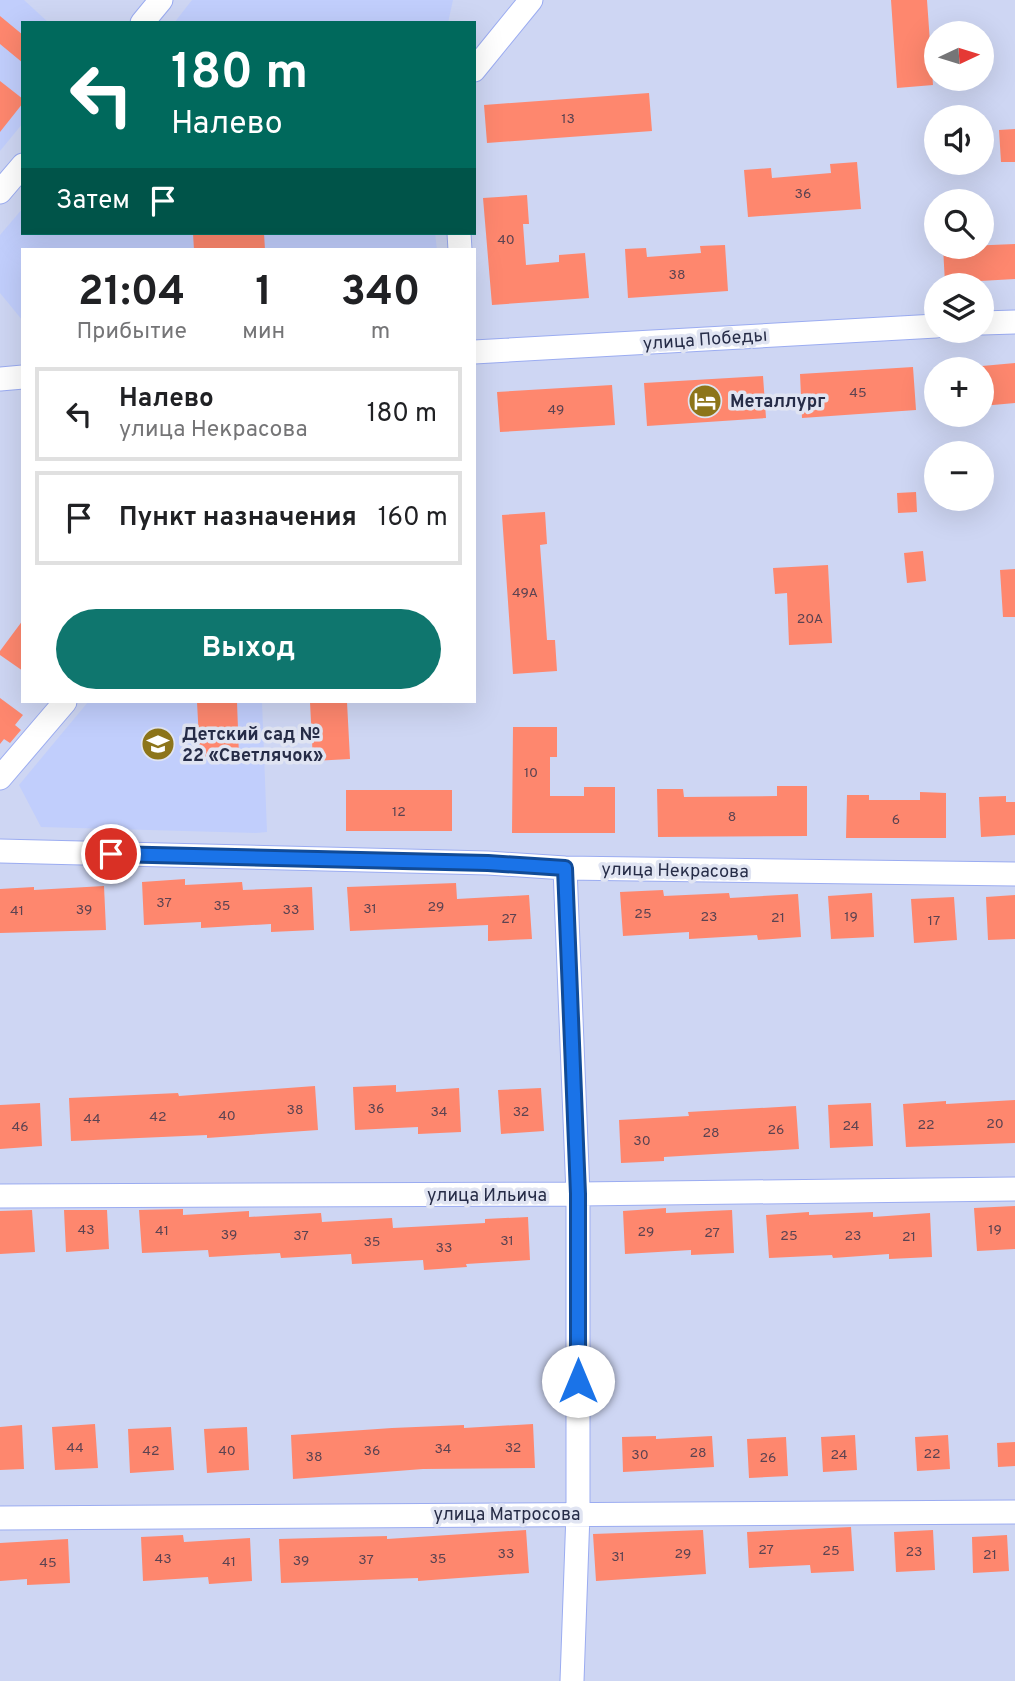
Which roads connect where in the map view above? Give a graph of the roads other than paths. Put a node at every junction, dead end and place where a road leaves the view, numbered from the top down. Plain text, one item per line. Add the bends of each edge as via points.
1 (161, 0) edge
2 (531, 0) edge
3 (144, 21) edge
4 (476, 68) edge
5 (21, 167) edge
6 (0, 192) edge
7 (1015, 322) edge
8 (994, 323) edge
9 (924, 327) edge
10 (476, 352) edge
11 (21, 377) edge
12 (0, 379) edge
13 (64, 703) edge
14 (0, 778) edge
15 (0, 852) edge
16 (565, 868) junction
17 (1015, 874) edge
18 (1015, 1189) edge
19 (578, 1194) junction
20 (0, 1196) edge
21 (1015, 1512) edge
22 (578, 1513) junction
23 (0, 1518) edge
24 (572, 1681) edge

1 - 3 street
2 - 4 street
5 - 6 street
7 - 8 street
9 - 10 street, улица Победы
11 - 12 street
13 - 14 street
15 - 16 street, улица Некрасова
16 - 17 street, улица Некрасова
16 - 19 street
18 - 19 street, улица Ильича
19 - 20 street, улица Ильича
19 - 22 street
21 - 22 street, улица Матросова
22 - 23 street, улица Матросова
22 - 24 street

